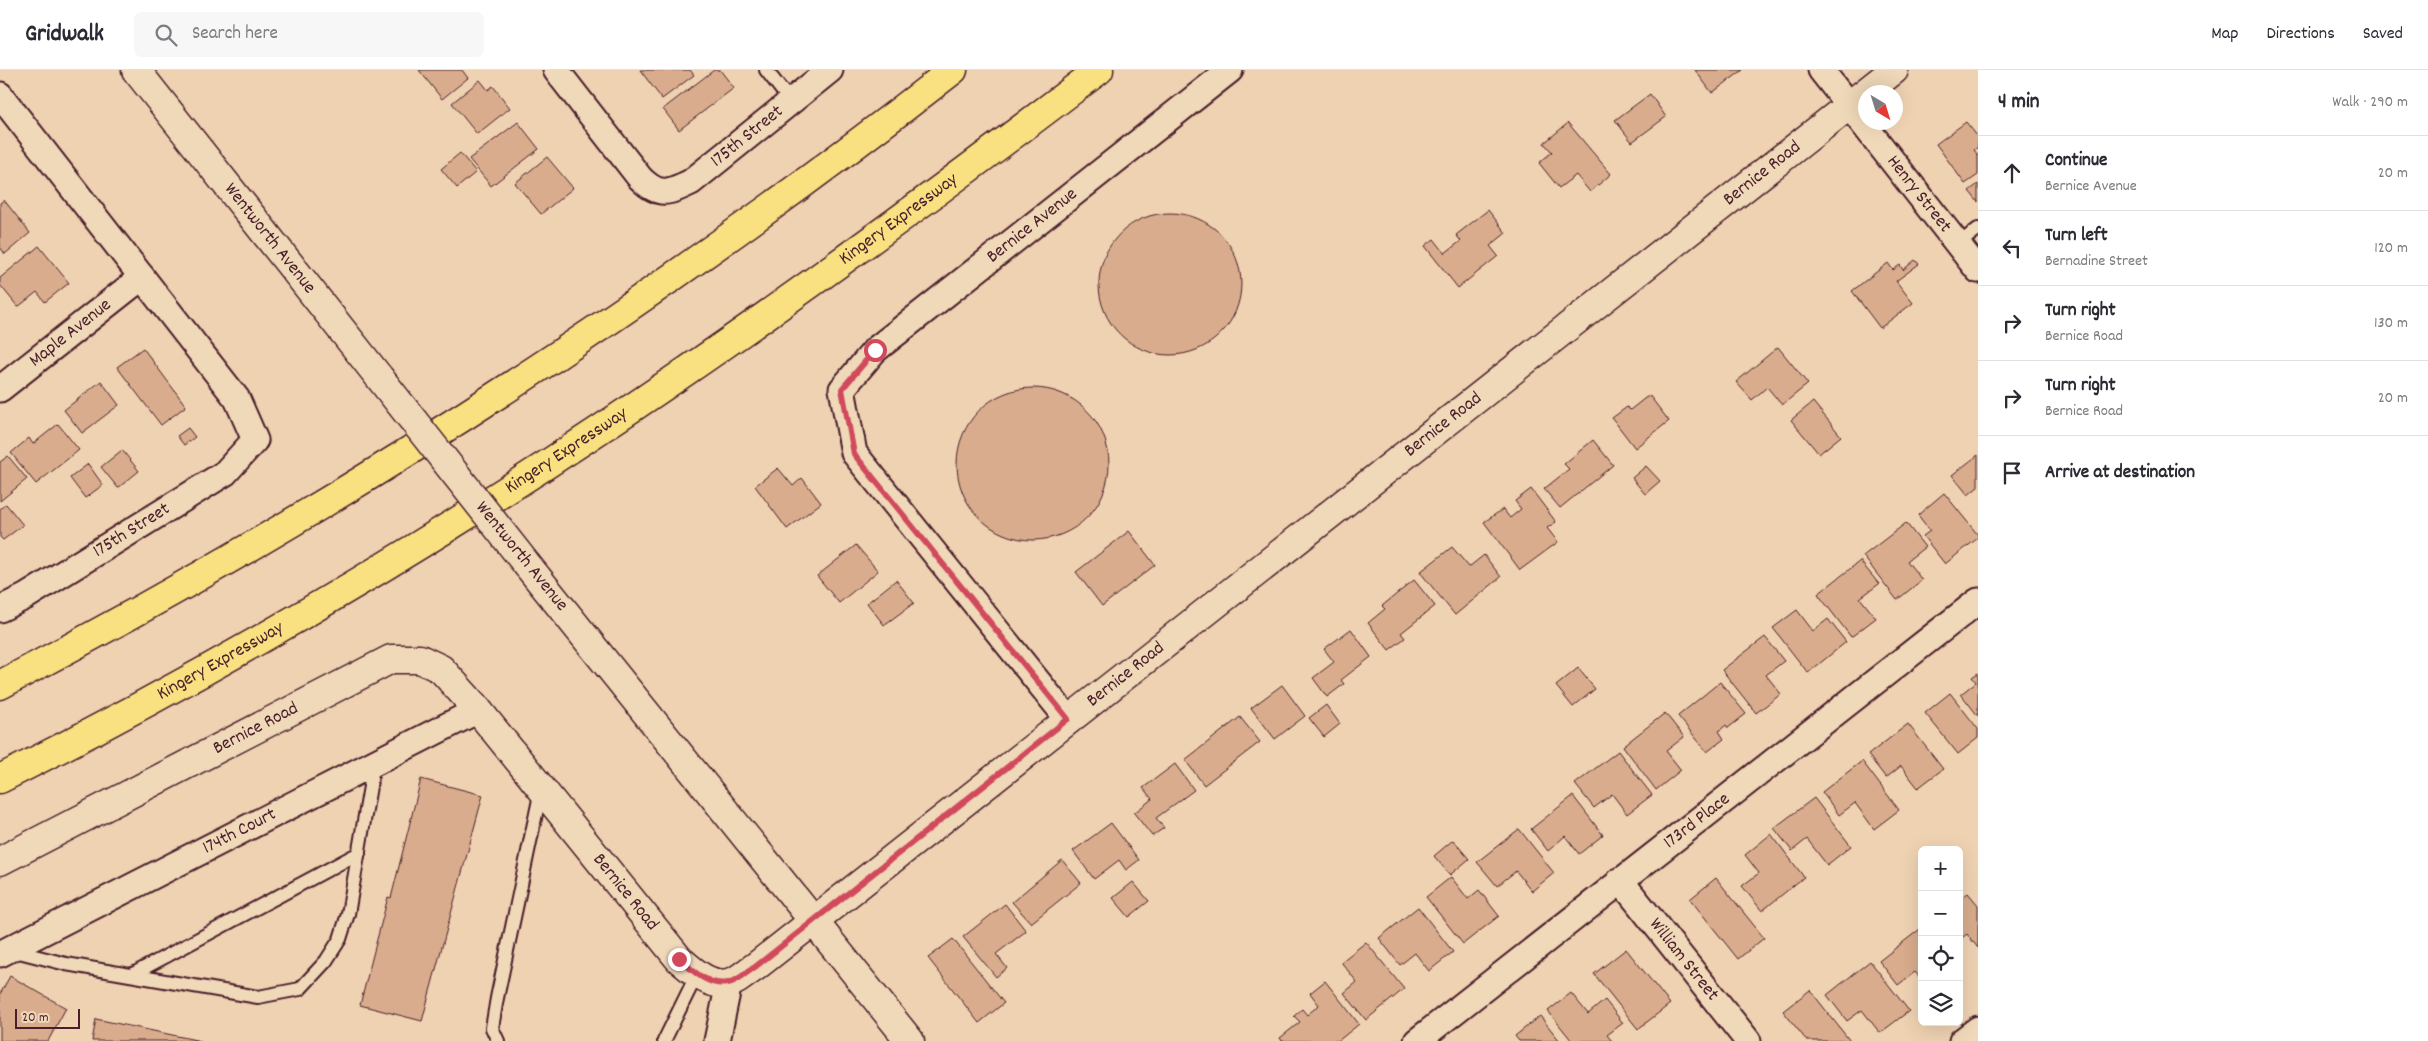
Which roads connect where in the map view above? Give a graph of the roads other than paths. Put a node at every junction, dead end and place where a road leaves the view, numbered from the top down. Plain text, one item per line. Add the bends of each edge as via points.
1 (136, 70) edge
2 (556, 70) edge
3 (766, 70) edge
4 (830, 70) edge
5 (953, 70) edge
6 (1099, 70) edge
7 (1230, 70) edge
8 (1821, 70) edge
9 (1894, 70) edge
10 (0, 95) edge
11 (791, 102) junction
12 (1849, 105) junction
13 (1978, 229) edge
14 (1958, 244) junction
15 (1978, 270) edge
16 (142, 277) junction
17 (0, 389) edge
18 (1978, 601) edge
19 (0, 609) edge
20 (0, 685) edge
21 (478, 710) junction
22 (1068, 719) junction
23 (374, 763) junction
24 (0, 779) edge
25 (542, 787) junction
26 (358, 853) junction
27 (0, 861) edge
28 (1620, 880) junction
29 (814, 920) junction
30 (4, 952) edge
31 (697, 974) junction
32 (131, 975) junction
33 (729, 983) junction
34 (498, 1041) edge
35 (664, 1041) edge
36 (717, 1041) edge
37 (910, 1041) edge
38 (1417, 1041) edge
39 (1748, 1041) edge

1 - 29 street, Wentworth Avenue, bridge via 528,566
2 - 11 street, 175th Street via 640,178 660,192 673,191 690,182
3 - 11 lane
4 - 11 street, 175th Street
5 - 20 highway via 785,197 468,415 291,523
6 - 24 highway, Kingery Expressway via 844,260 678,377 529,476 398,558 224,659 86,736
7 - 22 street, Bernice Avenue via 875,350 842,389 854,454
8 - 12 street, Henry Street
9 - 12 street, Bernice Road
10 - 16 street
12 - 14 street, Henry Street
12 - 22 street, Bernice Road
13 - 14 lane
14 - 15 street, Henry Street
16 - 17 street, Maple Avenue
16 - 19 street, 175th Street via 237,399 255,440 225,473 25,597
18 - 28 street, 173rd Place
21 - 23 street, 174th Court
21 - 25 street, Bernice Road
21 - 27 street, Bernice Road via 441,669 420,660 391,659
22 - 29 street, Bernice Road
23 - 26 lane
23 - 30 street, 174th Court
25 - 31 street, Bernice Road via 679,959
25 - 34 lane via 497,998 492,1028
26 - 32 lane
26 - 32 lane via 348,914 340,939 300,989 258,997
28 - 38 street, 173rd Place
28 - 39 street, William Street
29 - 33 street, Bernice Road via 755,967
29 - 37 street, Wentworth Avenue
30 - 32 lane
31 - 33 street, Bernice Road via 712,982
31 - 35 lane
33 - 36 street

